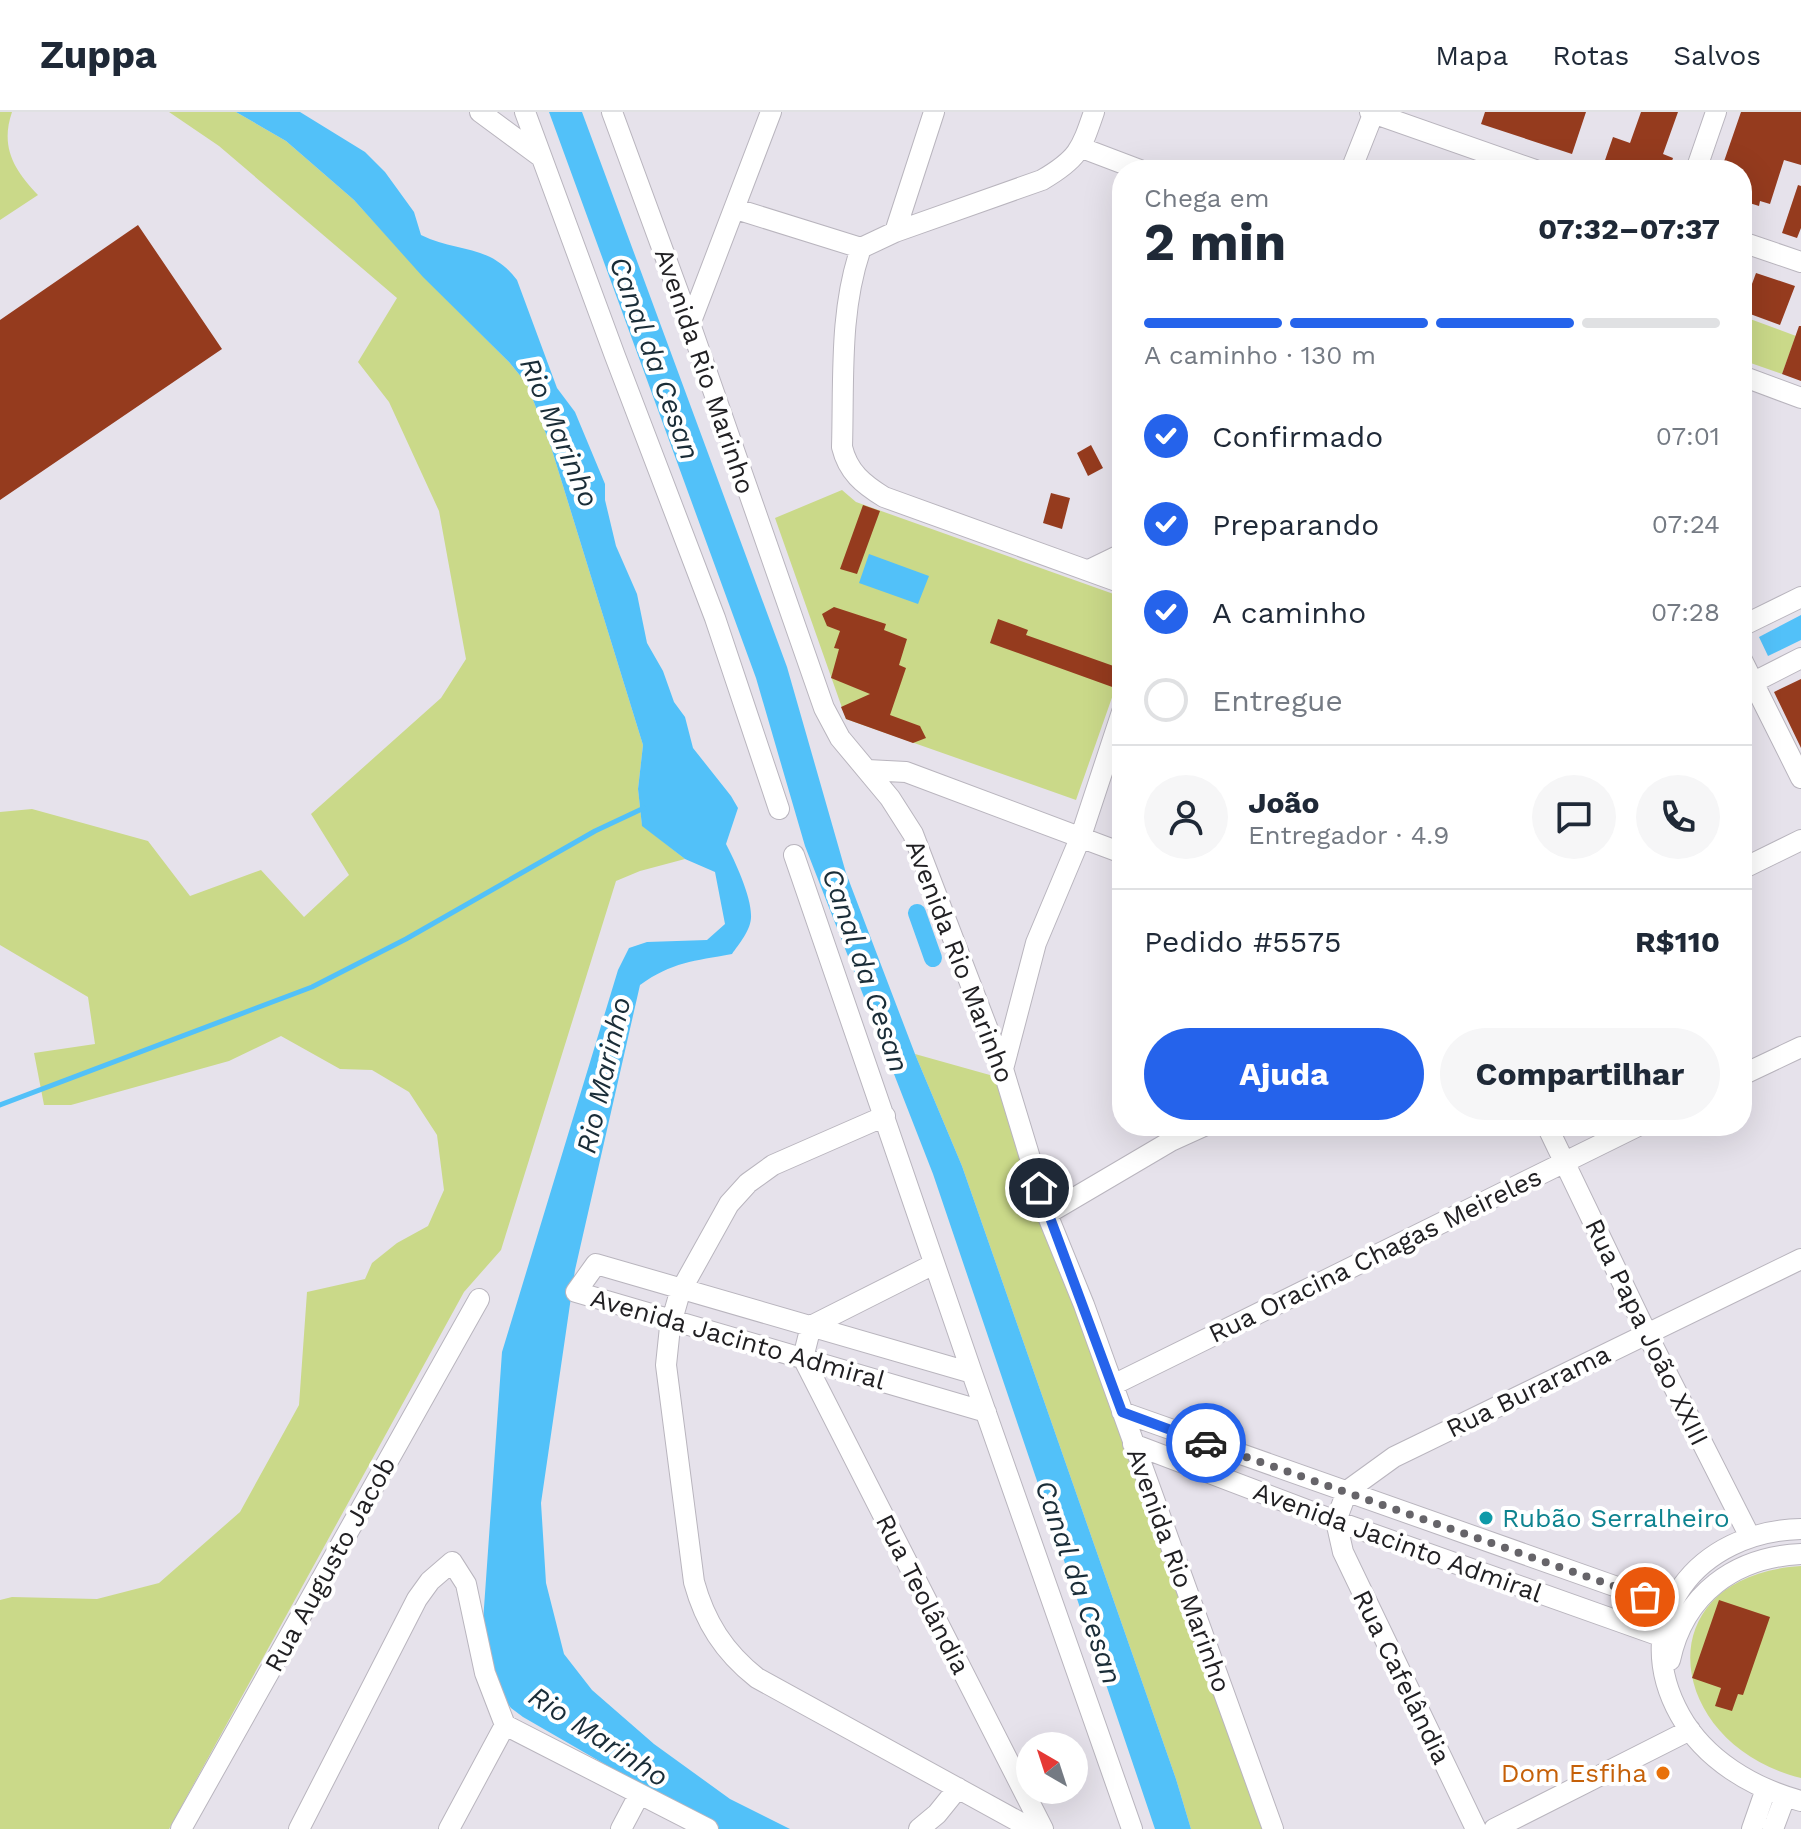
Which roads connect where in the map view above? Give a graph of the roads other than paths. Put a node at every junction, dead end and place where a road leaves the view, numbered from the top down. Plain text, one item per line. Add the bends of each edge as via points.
1 (480, 112) edge
2 (525, 112) edge
3 (612, 112) edge
4 (771, 112) edge
5 (934, 112) edge
6 (1094, 112) edge
7 (1372, 112) edge
8 (1716, 112) edge
9 (1082, 148) junction
10 (541, 157) junction
11 (1114, 160) edge
12 (1355, 160) edge
13 (1507, 160) edge
14 (1699, 160) edge
15 (736, 209) junction
16 (895, 232) junction
17 (1752, 245) edge
18 (861, 248) junction
19 (1801, 262) edge
20 (690, 324) junction
21 (1752, 380) edge
22 (1801, 398) edge
23 (1112, 559) edge
24 (1089, 570) junction
25 (1112, 579) edge
26 (1801, 597) edge
27 (1752, 621) edge
28 (1801, 658) edge
29 (1752, 683) edge
30 (1752, 692) edge
31 (1112, 742) edge
32 (867, 770) junction
33 (1801, 778) edge
34 (779, 809) dead end
35 (1081, 836) junction
36 (1801, 840) edge
37 (1112, 849) edge
38 (794, 855) dead end
39 (1752, 864) edge
40 (1801, 1047) edge
41 (1003, 1069) junction
42 (1752, 1070) edge
43 (885, 1116) junction
44 (1171, 1136) edge
45 (1552, 1136) edge
46 (1617, 1136) edge
47 (1564, 1162) junction
48 (1047, 1214) junction
49 (1801, 1259) edge
50 (934, 1264) junction
51 (682, 1287) junction
52 (479, 1299) dead end
53 (672, 1319) junction
54 (811, 1326) junction
55 (1647, 1334) junction
56 (803, 1358) junction
57 (972, 1373) junction
58 (1113, 1385) junction
59 (986, 1412) junction
60 (1122, 1412) junction
61 (1133, 1444) junction
62 (1347, 1491) junction
63 (1336, 1521) junction
64 (1801, 1529) edge
65 (1750, 1537) junction
66 (1801, 1554) edge
67 (1671, 1606) junction
68 (1663, 1637) junction
69 (1667, 1684) junction
70 (505, 1725) junction
71 (1690, 1730) junction
72 (958, 1788) junction
73 (639, 1795) junction
74 (1784, 1796) edge
75 (181, 1829) edge
76 (299, 1829) edge
77 (449, 1829) edge
78 (621, 1829) edge
79 (708, 1829) edge
80 (919, 1829) edge
81 (1032, 1829) edge
82 (1043, 1829) edge
83 (1132, 1829) edge
84 (1273, 1829) edge
85 (1476, 1829) edge
86 (1494, 1829) edge
87 (1752, 1829) edge
88 (1773, 1829) edge

1 - 10 street
2 - 10 street
3 - 20 street, Avenida Rio Marinho
4 - 15 street
5 - 16 street
6 - 9 street
7 - 12 street
7 - 13 street
8 - 14 street
9 - 11 street
9 - 16 street via 1042,180
10 - 34 street via 715,618
15 - 18 street
15 - 20 street
16 - 18 street
17 - 19 street
18 - 24 street via 847,305 843,431 845,462 854,475 884,497
20 - 32 street, Avenida Rio Marinho via 824,708
21 - 22 street
23 - 24 street
24 - 25 street
26 - 27 street
28 - 29 street
30 - 33 street
31 - 35 street
32 - 35 street via 906,772
32 - 41 street, Avenida Rio Marinho via 913,834
35 - 37 street
35 - 41 street via 1036,943
36 - 39 street
38 - 43 street
40 - 42 street
41 - 48 street, Avenida Rio Marinho
43 - 50 street
43 - 51 street via 773,1165 748,1183 729,1204
44 - 48 street
45 - 47 street, Rua Papa João XXIII
46 - 47 street, Rua Oracina Chagas Meireles
47 - 55 street, Rua Papa João XXIII
47 - 58 street, Rua Oracina Chagas Meireles
48 - 58 street, Avenida Rio Marinho
49 - 55 street, Rua Burarama
50 - 54 street
50 - 57 street
51 - 53 street
51 - 53 street, Avenida Jacinto Admiral via 596,1264 576,1292
51 - 54 street, Avenida Jacinto Admiral
52 - 75 street, Rua Augusto Jacob
53 - 56 street, Avenida Jacinto Admiral
53 - 72 street via 666,1365 694,1582 711,1627 757,1678
54 - 56 street
54 - 57 street, Avenida Jacinto Admiral
55 - 62 street, Rua Burarama via 1394,1457
55 - 65 street, Rua Papa João XXIII
56 - 59 street, Avenida Jacinto Admiral
56 - 82 street, Rua Teolândia
57 - 59 street
58 - 60 street, Avenida Rio Marinho
59 - 83 street
60 - 61 street, Avenida Rio Marinho
60 - 62 street, Avenida Jacinto Admiral
61 - 63 street, Avenida Jacinto Admiral
61 - 84 street, Avenida Rio Marinho
62 - 63 street
62 - 67 street, Avenida Jacinto Admiral
63 - 68 street, Avenida Jacinto Admiral
63 - 85 street, Rua Cafelândia via 1358,1587
64 - 65 street
65 - 67 street via 1698,1567
66 - 69 street via 1743,1565 1704,1592 1680,1628
67 - 68 street
68 - 69 street
69 - 71 street
70 - 73 street
70 - 76 street via 485,1673 466,1584 452,1562 417,1599
70 - 77 street
71 - 74 street via 1726,1766
71 - 86 street
72 - 80 street
72 - 81 street
73 - 78 street
73 - 79 street
74 - 87 street
74 - 88 street

